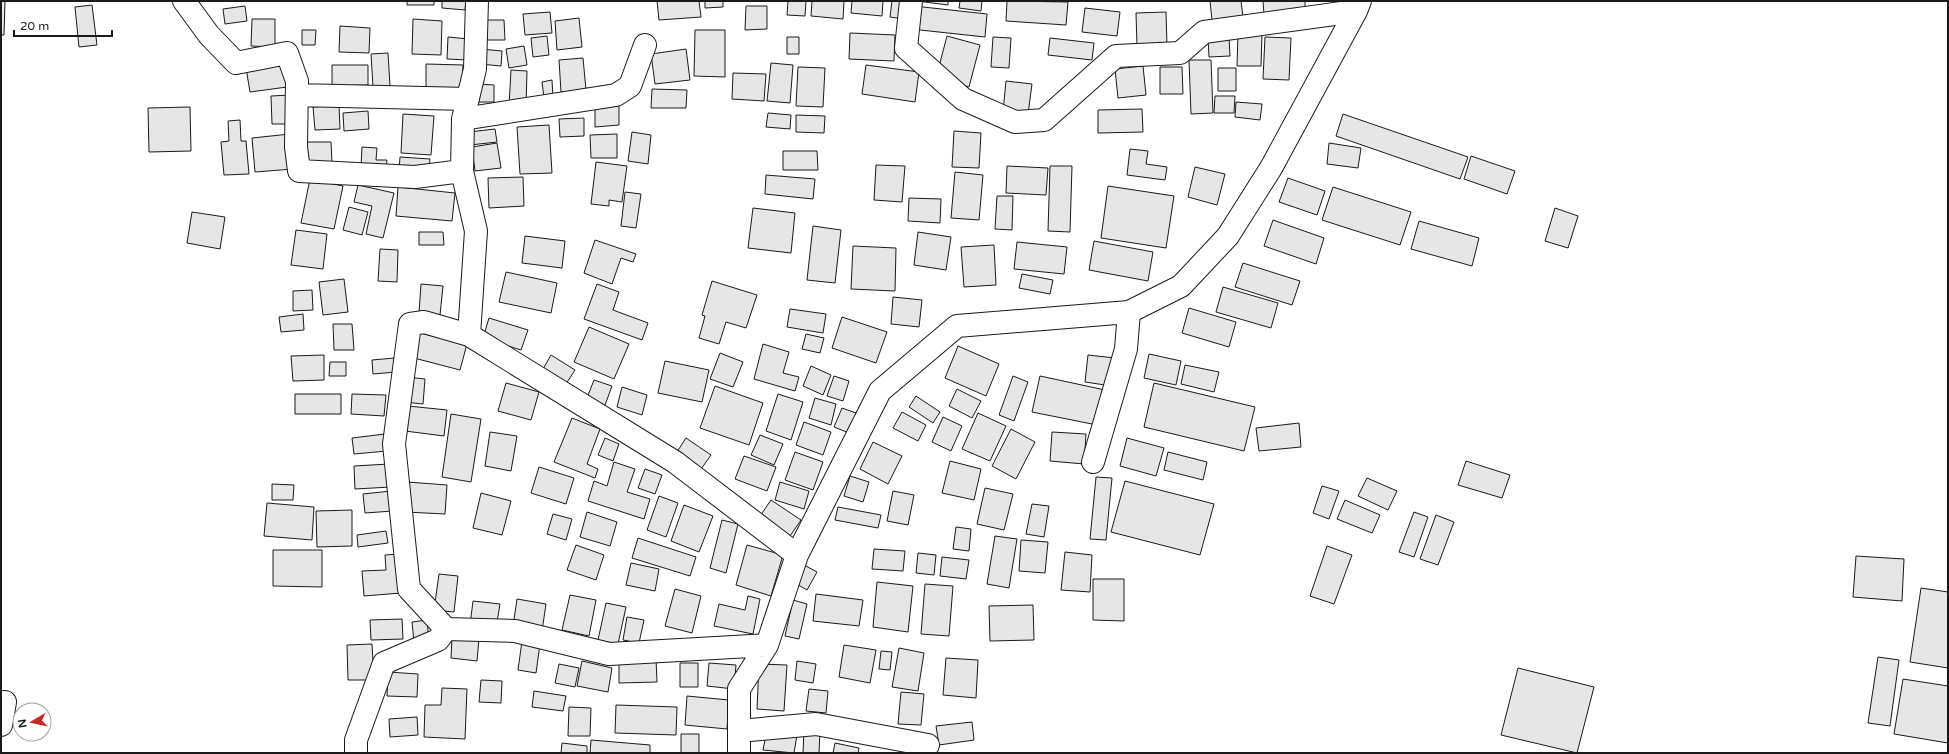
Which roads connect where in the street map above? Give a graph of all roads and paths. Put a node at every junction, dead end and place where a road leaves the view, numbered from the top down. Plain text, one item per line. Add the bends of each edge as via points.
1 (184, 1) edge
2 (477, 1) edge
3 (911, 1) edge
4 (1358, 6) edge
5 (645, 45) dead end
6 (297, 95) junction
7 (465, 109) junction
8 (462, 170) junction
9 (1129, 312) junction
10 (469, 335) junction
11 (1093, 462) dead end
12 (797, 555) junction
13 (446, 629) junction
14 (766, 645) junction
15 (1, 702) edge
16 (1, 725) edge
17 (739, 731) junction
18 (928, 744) dead end
19 (356, 753) edge
20 (739, 753) edge

1 - 6 street via 209,35 236,63 288,53 297,81
2 - 7 street via 475,69
3 - 4 street via 906,48 963,99 1015,122 1044,120 1116,56 1180,53 1204,32
4 - 9 street via 1271,168 1228,236 1181,286
5 - 7 street via 630,86 616,95
6 - 7 street
6 - 8 street via 296,147 299,171 415,177
7 - 8 street
8 - 10 street via 476,231
9 - 11 street via 1126,349
9 - 12 street via 957,326 880,391
10 - 12 street via 675,462
10 - 13 street via 424,322 410,324 394,444 409,589
12 - 14 street
13 - 14 street via 515,631 609,654
13 - 19 street via 438,640 384,663 356,740
14 - 17 street via 739,689
15 - 16 street via 5,702
17 - 18 street via 816,724
17 - 20 street

